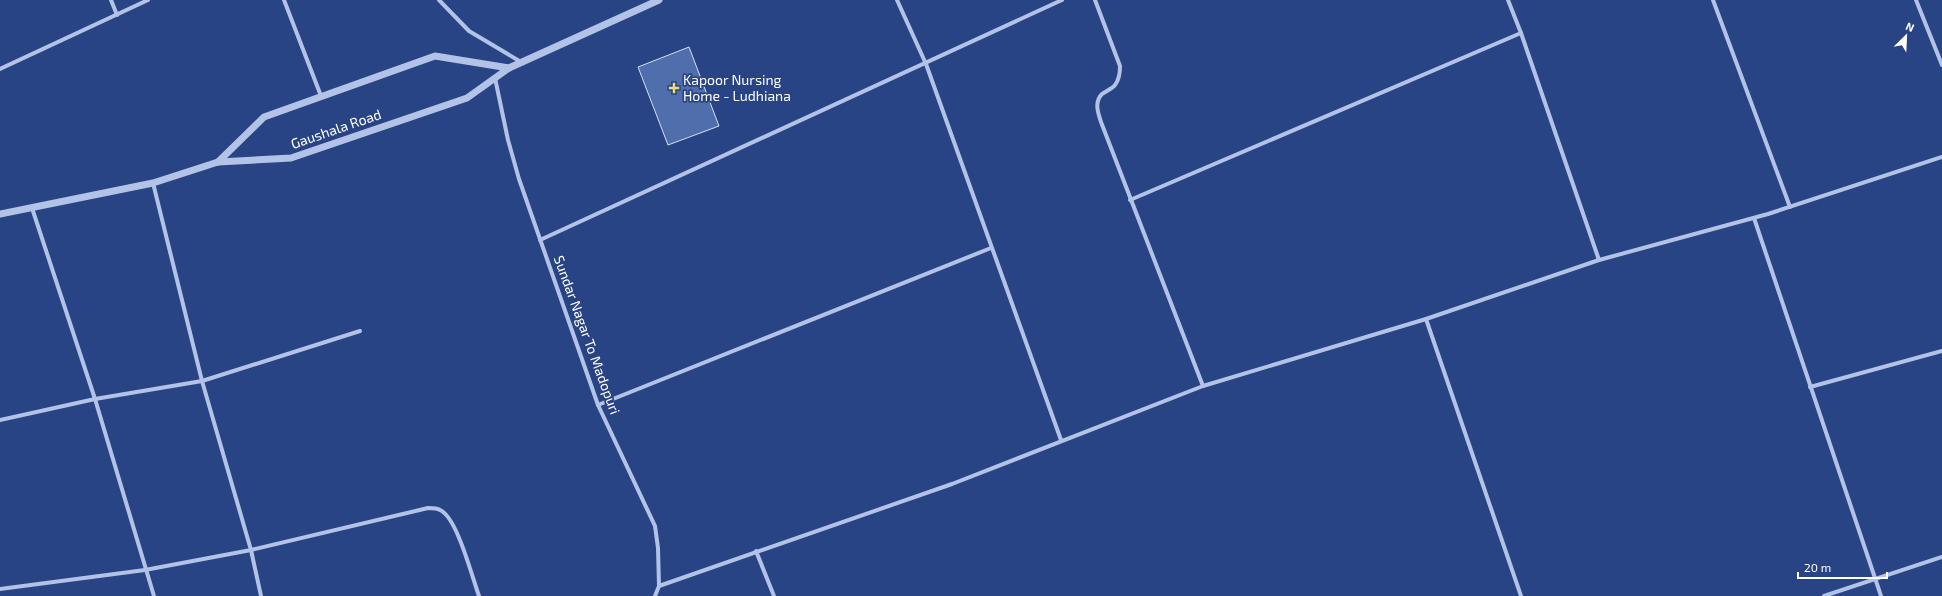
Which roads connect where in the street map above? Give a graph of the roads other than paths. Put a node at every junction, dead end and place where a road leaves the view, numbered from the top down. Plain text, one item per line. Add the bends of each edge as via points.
1 (111, 0) edge
2 (148, 0) edge
3 (284, 0) edge
4 (439, 0) edge
5 (659, 0) edge
6 (897, 0) edge
7 (1062, 0) edge
8 (1095, 0) edge
9 (1508, 0) edge
10 (1713, 0) edge
11 (1916, 0) edge
12 (117, 15) junction
13 (1521, 33) junction
14 (521, 62) junction
15 (1942, 62) edge
16 (926, 64) junction
17 (509, 68) junction
18 (0, 70) edge
19 (495, 78) junction
20 (321, 96) junction
21 (1942, 157) edge
22 (218, 162) junction
23 (153, 183) junction
24 (1130, 200) junction
25 (1790, 207) junction
26 (32, 208) junction
27 (0, 214) edge
28 (1754, 218) junction
29 (540, 240) junction
30 (991, 248) junction
31 (1599, 260) junction
32 (1426, 319) junction
33 (360, 331) dead end
34 (1942, 351) edge
35 (202, 381) junction
36 (1203, 386) junction
37 (1810, 387) junction
38 (95, 400) junction
39 (598, 405) junction
40 (0, 420) edge
41 (1061, 440) junction
42 (252, 550) junction
43 (756, 552) junction
44 (1942, 557) edge
45 (145, 570) junction
46 (1876, 579) junction
47 (659, 586) junction
48 (0, 589) edge
49 (154, 596) edge
50 (261, 596) edge
51 (479, 596) edge
52 (655, 596) edge
53 (774, 596) edge
54 (1521, 596) edge
55 (1824, 596) edge
56 (1881, 596) edge

1 - 12 street
2 - 12 street
3 - 20 street
4 - 14 street via 469,31
5 - 14 street, Gaushala Road
6 - 16 street
7 - 16 street
8 - 24 street via 1120,66 1115,85 1102,95 1097,108
9 - 13 street
10 - 25 street
11 - 15 street
12 - 18 street
13 - 24 street
13 - 31 street
14 - 17 street, Gaushala Road
16 - 29 street
16 - 30 street
17 - 19 street, Gaushala Road
17 - 20 street via 435,56
19 - 22 street, Gaushala Road via 467,98 291,158
19 - 29 street, Sundar Nagar To Madopuri via 508,140
20 - 22 street via 264,117
21 - 25 street
22 - 23 street, Gaushala Road
23 - 26 street, Gaushala Road
23 - 35 street
24 - 36 street
25 - 28 street
26 - 27 street, Gaushala Road
26 - 38 street
28 - 31 street
28 - 37 street
29 - 39 street, Sundar Nagar To Madopuri
30 - 39 street
30 - 41 street
31 - 32 street
32 - 36 street
32 - 54 street
33 - 35 street
34 - 37 street
35 - 38 street
35 - 42 street
36 - 41 street
37 - 46 street
38 - 40 street
38 - 45 street
39 - 47 street, Sundar Nagar To Madopuri via 655,526
41 - 43 street via 952,484
42 - 45 street
42 - 50 street
42 - 51 street via 428,508 440,509 456,529
43 - 47 street
43 - 53 street
44 - 46 street
45 - 48 street
45 - 49 street
46 - 55 street
46 - 56 street
47 - 52 street, Sundar Nagar To Madopuri

